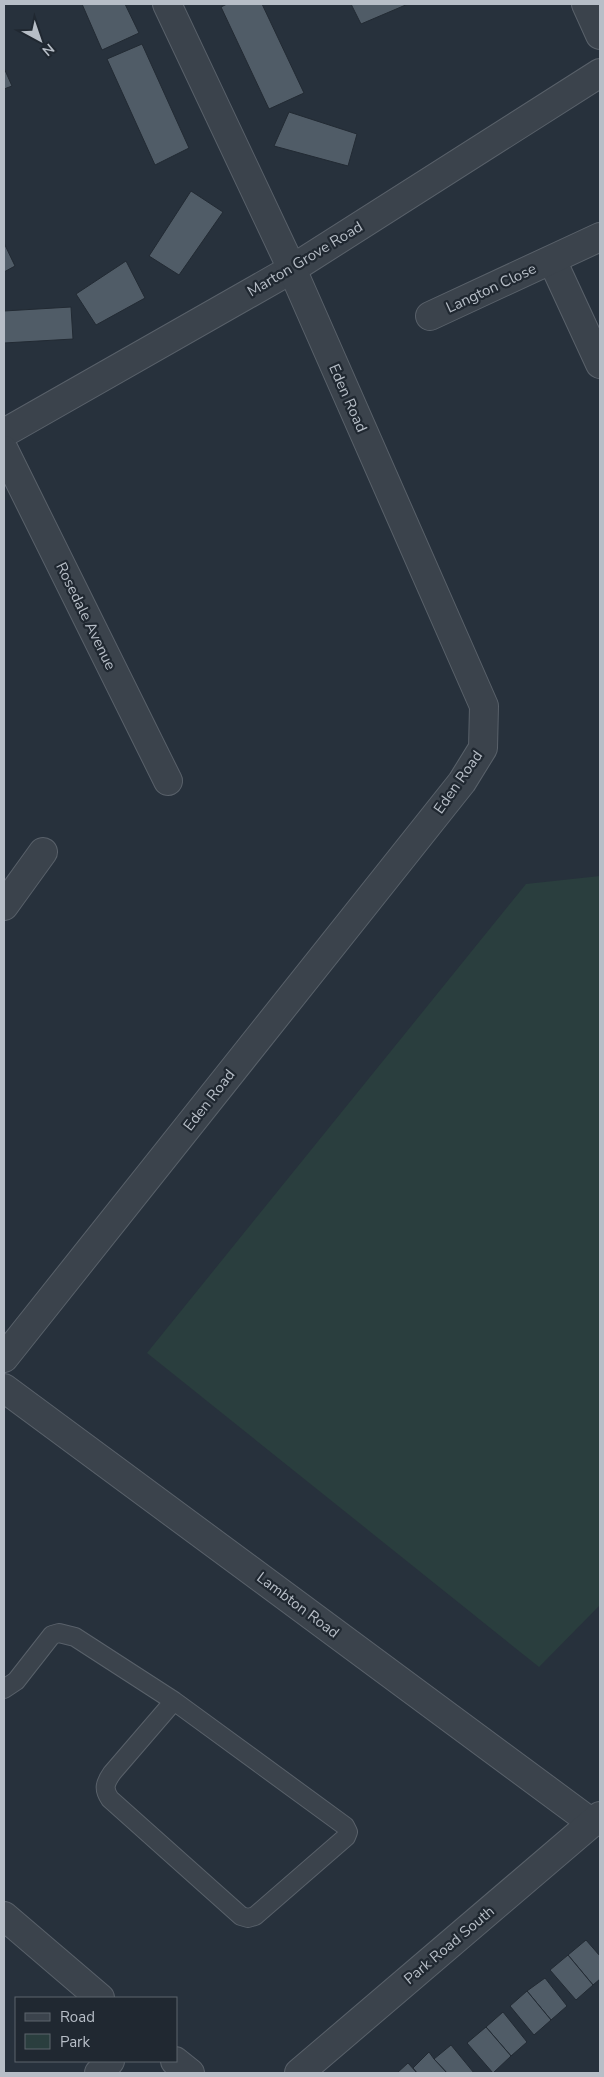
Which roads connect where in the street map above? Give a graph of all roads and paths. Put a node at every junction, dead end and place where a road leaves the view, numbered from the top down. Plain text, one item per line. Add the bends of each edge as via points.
1 (167, 4) edge
2 (586, 4) edge
3 (600, 35) edge
4 (600, 73) edge
5 (600, 237) edge
6 (552, 260) junction
7 (292, 269) junction
8 (430, 316) dead end
9 (600, 364) edge
10 (4, 433) edge
11 (4, 450) edge
12 (168, 781) dead end
13 (43, 852) dead end
14 (4, 906) edge
15 (4, 1358) edge
16 (4, 1388) edge
17 (4, 1689) edge
18 (174, 1701) junction
19 (596, 1819) edge
20 (4, 1916) edge
21 (99, 1997) edge
22 (109, 2062) edge
23 (176, 2062) edge
24 (99, 2073) edge
25 (190, 2073) edge
26 (299, 2073) edge

1 - 7 street, Eden Road
2 - 3 street
4 - 7 street, Marton Grove Road
5 - 6 street, Langton Close
6 - 8 street, Langton Close
6 - 9 street, Langton Close
7 - 10 street, Marton Grove Road
7 - 15 street, Eden Road via 484,706 483,748 456,790
11 - 12 street, Rosedale Avenue
13 - 14 street
16 - 19 street, Lambton Road
17 - 18 lane via 16,1681 52,1636 59,1633 75,1637
18 - 18 lane via 345,1826 348,1832 255,1916 241,1916 105,1792 106,1782 112,1773
19 - 26 street, Park Road South
20 - 21 street
22 - 24 street
23 - 25 street

